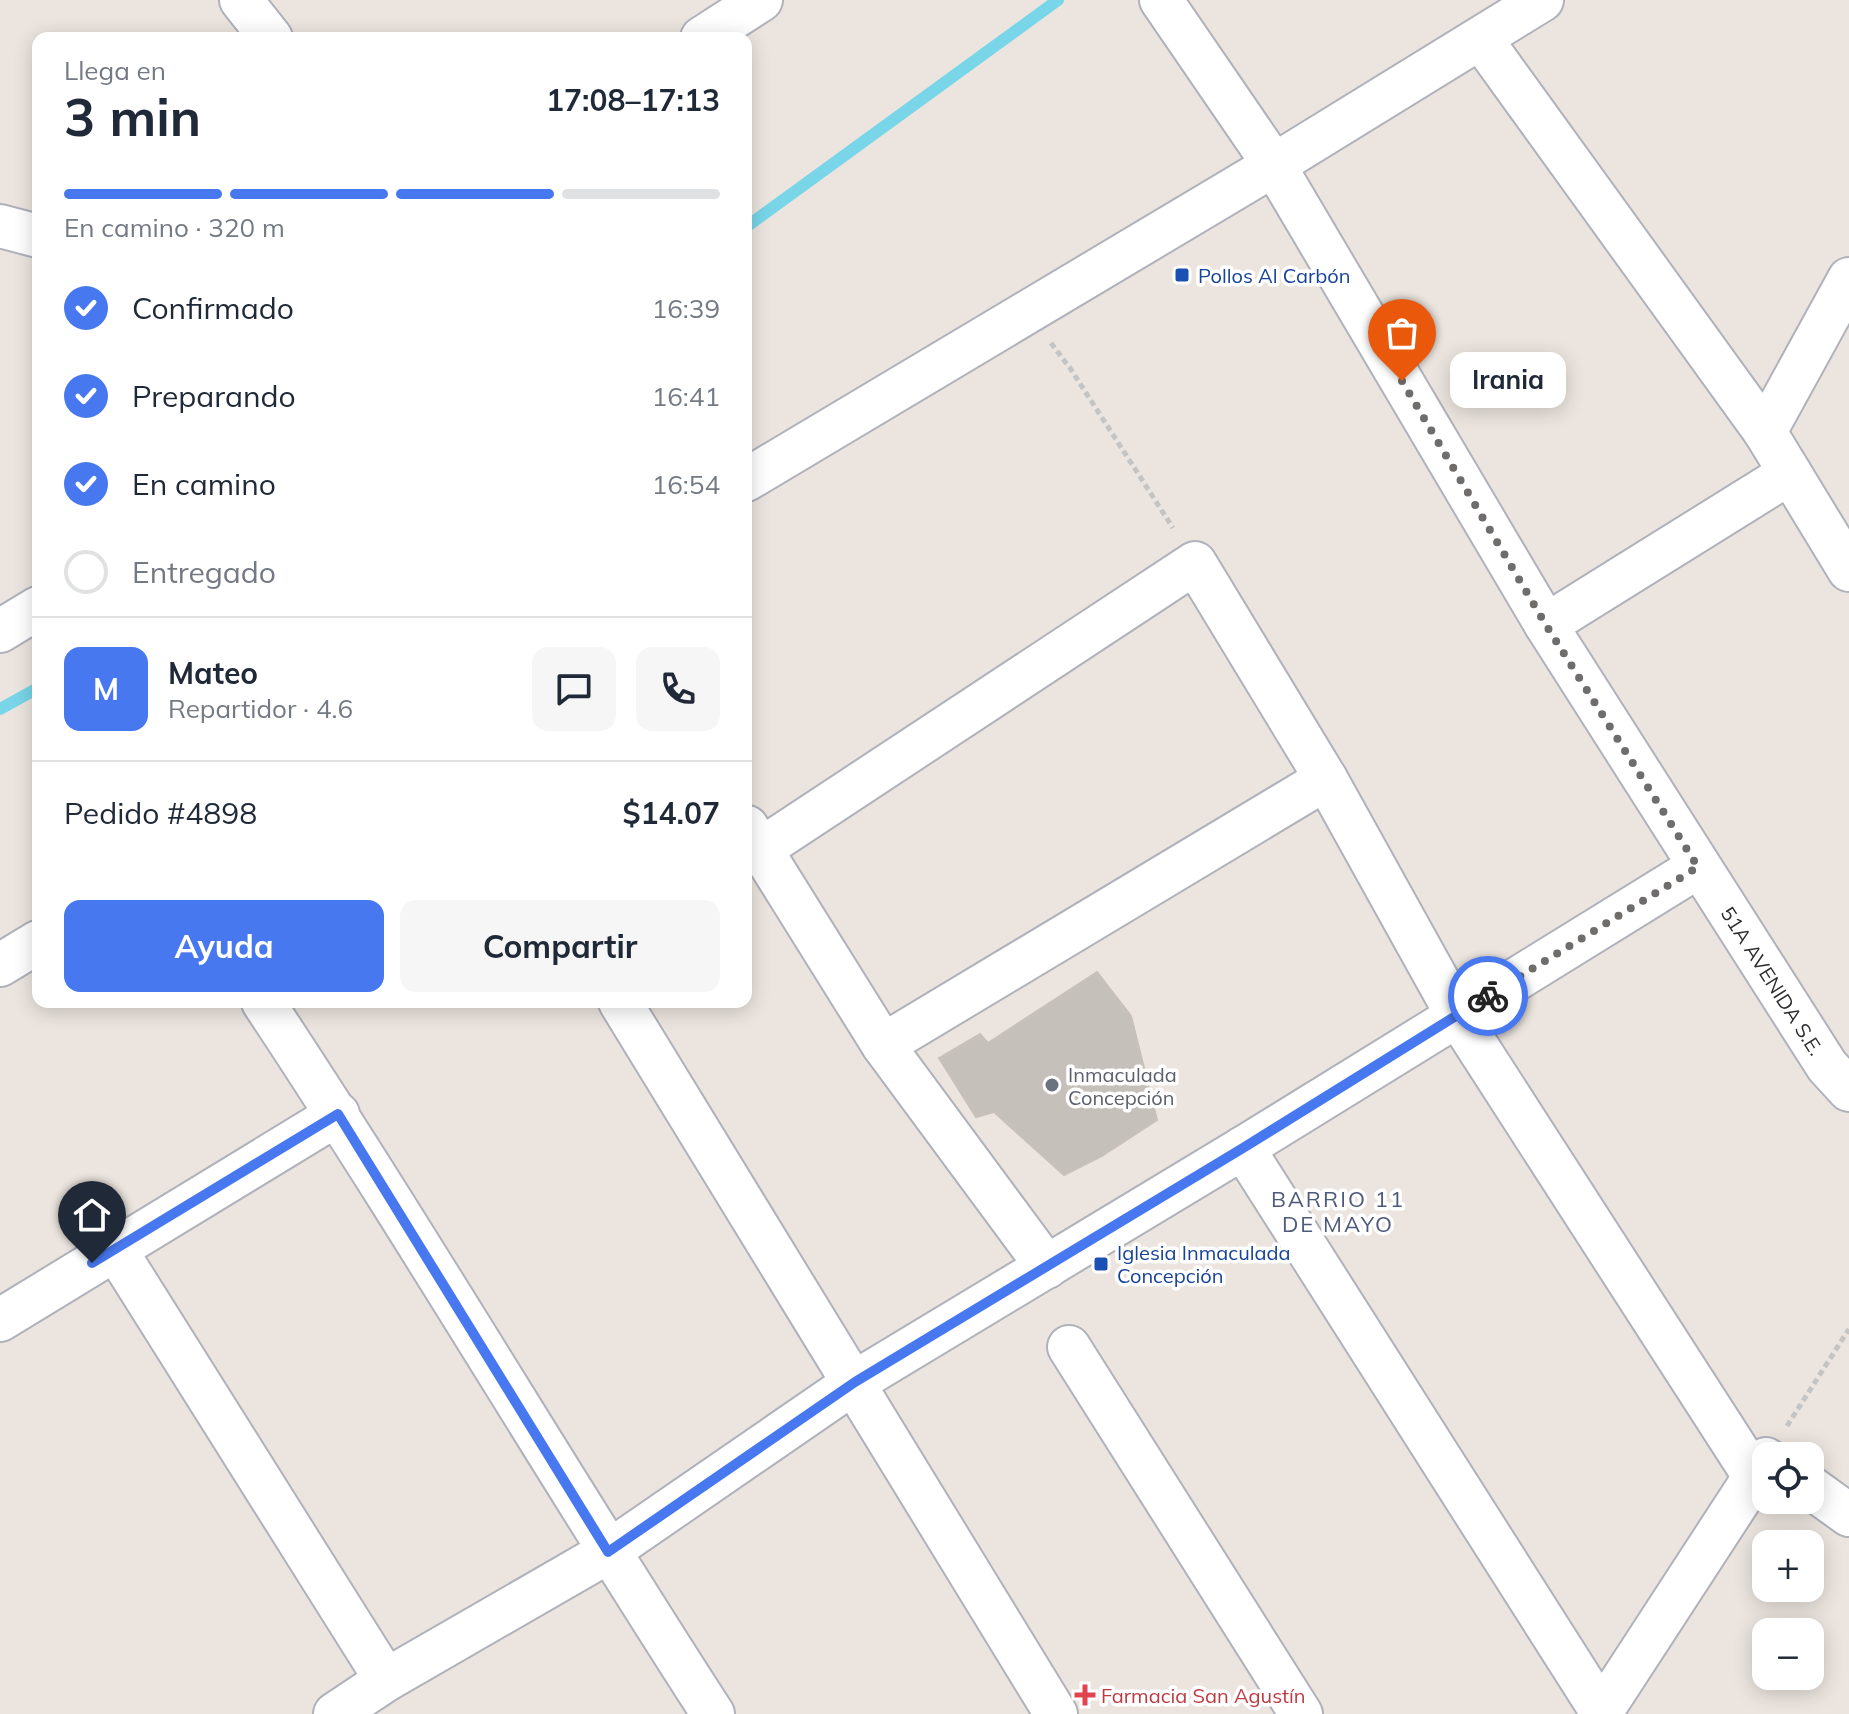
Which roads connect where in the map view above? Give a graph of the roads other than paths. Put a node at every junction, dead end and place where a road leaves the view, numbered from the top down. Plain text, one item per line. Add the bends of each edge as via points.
1 (761, 0) edge
2 (1161, 0) edge
3 (1542, 0) edge
4 (711, 32) edge
5 (1481, 39) junction
6 (1274, 165) junction
7 (0, 226) edge
8 (32, 234) edge
9 (1849, 279) edge
10 (1765, 432) junction
11 (1790, 473) junction
12 (752, 476) edge
13 (1849, 570) edge
14 (32, 612) edge
15 (1546, 625) junction
16 (0, 631) edge
17 (1326, 779) junction
18 (753, 838) edge
19 (1698, 867) junction
20 (32, 946) edge
21 (0, 965) edge
22 (267, 1008) edge
23 (624, 1008) edge
24 (1457, 1015) junction
25 (883, 1045) junction
26 (1849, 1090) edge
27 (338, 1114) junction
28 (1243, 1148) junction
29 (115, 1249) junction
30 (1047, 1267) junction
31 (0, 1320) edge
32 (1069, 1347) dead end
33 (855, 1382) junction
34 (1759, 1442) edge
35 (1752, 1480) edge
36 (1824, 1497) edge
37 (1849, 1515) edge
38 (608, 1552) junction
39 (386, 1680) junction
40 (335, 1714) edge
41 (713, 1714) edge
42 (1056, 1714) edge
43 (1301, 1714) edge
44 (1601, 1714) edge

1 - 4 street
2 - 6 street, 51A AVENIDA S.E.
3 - 5 street
5 - 6 street
5 - 10 street
6 - 12 street
6 - 15 street, 51A AVENIDA S.E.
7 - 8 street
9 - 10 street
10 - 11 street
11 - 13 street
11 - 15 street
14 - 16 street
15 - 19 street, 51A AVENIDA S.E.
17 - 18 street via 1195,563
17 - 24 street
17 - 25 street
18 - 25 street
19 - 24 street
19 - 26 street, 51A AVENIDA S.E. via 1827,1066
20 - 21 street
22 - 27 street
23 - 33 street
24 - 28 street
24 - 34 street
25 - 30 street
27 - 29 street
27 - 38 street
28 - 30 street
28 - 44 street
29 - 31 street
29 - 39 street
30 - 33 street
32 - 43 street
33 - 38 street
33 - 42 street
35 - 44 street
36 - 37 street
38 - 39 street
38 - 41 street
39 - 40 street

